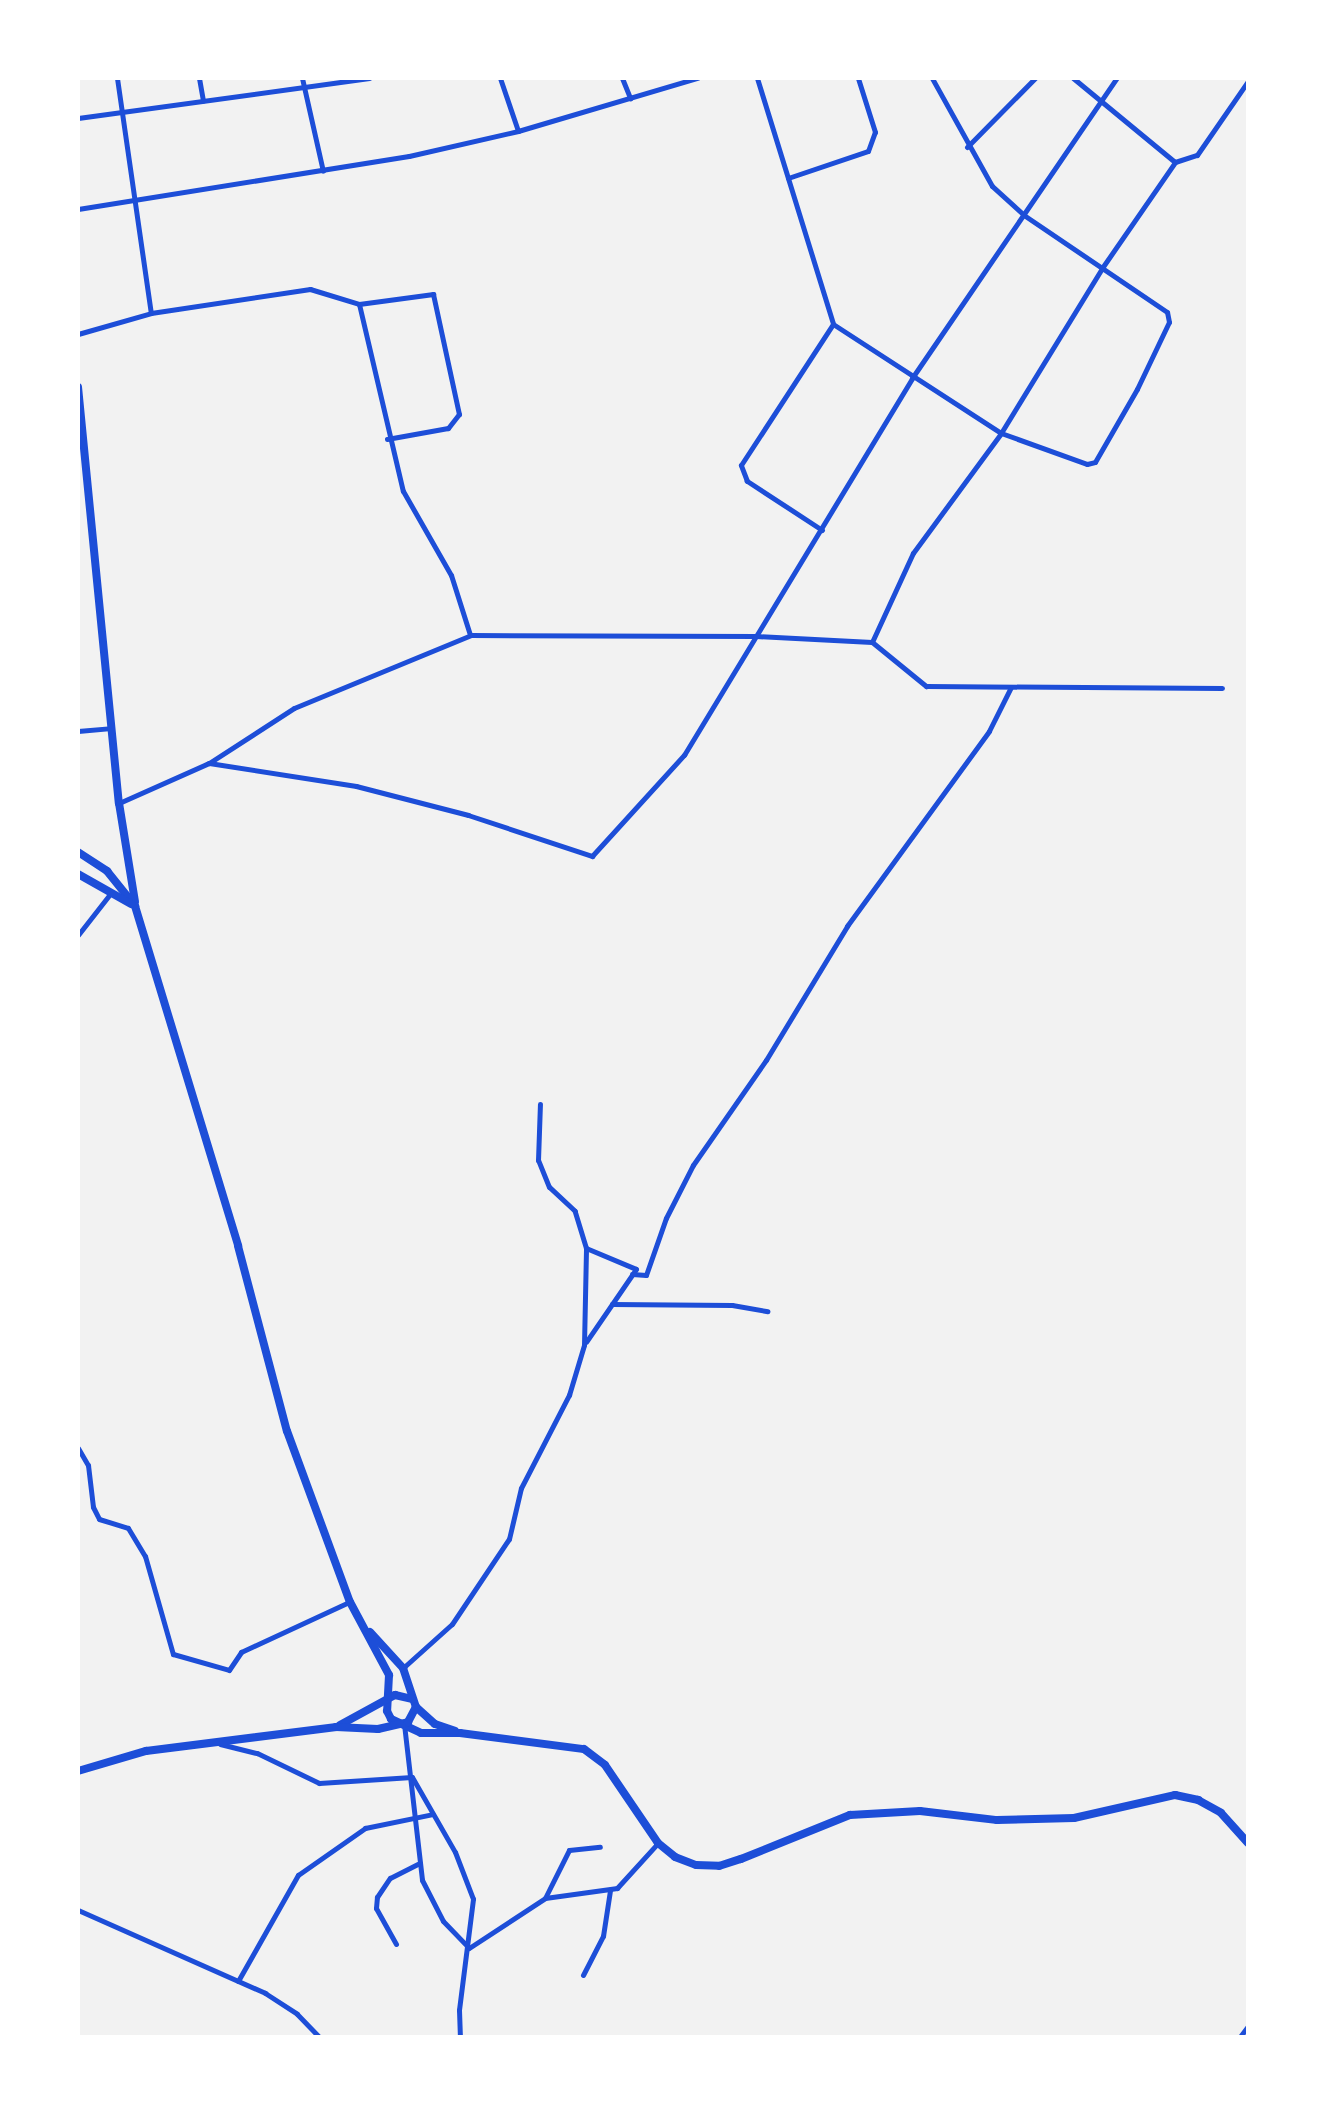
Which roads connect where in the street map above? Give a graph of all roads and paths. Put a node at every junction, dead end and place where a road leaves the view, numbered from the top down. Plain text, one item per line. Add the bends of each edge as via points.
1 (117, 78) edge
2 (199, 78) edge
3 (302, 78) edge
4 (369, 78) edge
5 (500, 78) edge
6 (622, 78) edge
7 (697, 78) edge
8 (757, 78) edge
9 (858, 78) edge
10 (932, 78) edge
11 (1035, 78) edge
12 (1072, 78) edge
13 (1117, 78) edge
14 (1248, 81) edge
15 (303, 87) junction
16 (630, 98) junction
17 (202, 101) junction
18 (1099, 103) junction
19 (123, 112) junction
20 (78, 118) edge
21 (518, 130) junction
22 (967, 147) junction
23 (1175, 162) junction
24 (324, 171) junction
25 (788, 178) junction
26 (133, 201) junction
27 (78, 209) edge
28 (1024, 215) junction
29 (1102, 268) junction
30 (359, 304) junction
31 (151, 312) junction
32 (832, 324) junction
33 (78, 334) edge
34 (912, 378) junction
35 (78, 388) edge
36 (1001, 433) junction
37 (387, 438) junction
38 (822, 530) junction
39 (470, 636) junction
40 (756, 636) junction
41 (872, 642) junction
42 (1010, 687) junction
43 (1222, 688) dead end
44 (111, 728) junction
45 (78, 731) edge
46 (209, 763) junction
47 (119, 803) junction
48 (78, 852) edge
49 (78, 874) edge
50 (110, 894) junction
51 (135, 906) junction
52 (78, 935) edge
53 (540, 1104) dead end
54 (586, 1248) junction
55 (632, 1274) junction
56 (612, 1304) junction
57 (767, 1310) dead end
58 (584, 1345) junction
59 (78, 1448) edge
60 (350, 1602) junction
61 (364, 1625) junction
62 (403, 1668) junction
63 (391, 1698) junction
64 (416, 1704) junction
65 (404, 1724) junction
66 (336, 1727) junction
67 (460, 1733) junction
68 (192, 1744) junction
69 (78, 1771) edge
70 (412, 1776) junction
71 (433, 1814) junction
72 (414, 1819) junction
73 (658, 1843) junction
74 (1248, 1843) edge
75 (600, 1847) dead end
76 (418, 1864) junction
77 (610, 1890) junction
78 (545, 1898) junction
79 (78, 1910) edge
80 (396, 1944) dead end
81 (469, 1948) junction
82 (583, 1975) dead end
83 (238, 1982) junction
84 (1248, 2026) edge
85 (320, 2038) edge
86 (460, 2038) edge
87 (1238, 2038) edge

1 - 19 street
2 - 17 street
3 - 15 street
4 - 15 street
5 - 21 street
6 - 16 street
7 - 16 street
8 - 25 street
9 - 25 street via 875,132 868,151
10 - 22 street
11 - 22 street
12 - 18 street
13 - 18 street
14 - 23 street via 1197,155
15 - 17 street
15 - 24 street
16 - 21 street
17 - 19 street
18 - 23 street
18 - 28 street
19 - 20 street
19 - 26 street
21 - 24 street
22 - 28 street via 992,186
23 - 29 street
24 - 26 street
25 - 32 street
26 - 27 street
26 - 31 street
28 - 29 street
28 - 34 street
29 - 36 street
29 - 36 street via 1164,308 1169,322 1100,456 1087,464
30 - 31 street via 310,289
30 - 37 street
30 - 37 street via 430,293 437,298 459,414 448,428
31 - 33 street
32 - 34 street
32 - 38 street via 740,465 747,480
34 - 36 street
34 - 38 street
35 - 44 street
36 - 41 street via 913,554
37 - 39 street via 403,490 451,575
38 - 40 street
39 - 40 street
39 - 46 street via 294,708
40 - 41 street
40 - 46 street via 684,755 592,856 356,786
41 - 42 street via 926,686
42 - 43 street
42 - 55 street via 989,731 847,926 694,1166 646,1275
44 - 45 street
44 - 47 street
46 - 47 street
47 - 51 street
48 - 51 street via 107,871
49 - 50 street
50 - 51 street
50 - 52 street
51 - 60 street via 287,1431
53 - 54 street via 538,1160 550,1187 575,1211
54 - 55 street via 636,1269
54 - 58 street
55 - 56 street
56 - 57 street
56 - 58 street
58 - 62 street via 568,1395 521,1488 509,1539 452,1624
59 - 60 street via 99,1519 128,1528 146,1556 173,1654 230,1670 242,1652
60 - 61 street
61 - 62 street
61 - 63 street via 388,1675
62 - 64 street
63 - 64 street via 404,1694
63 - 65 street via 388,1716
63 - 66 street
64 - 65 street
64 - 67 street via 435,1724
65 - 66 street
65 - 67 street via 421,1733
65 - 70 street
66 - 68 street
67 - 73 street via 584,1748 605,1765
68 - 69 street
68 - 70 street via 244,1749 319,1783
70 - 71 street
70 - 72 street
71 - 72 street
71 - 81 street via 473,1898
72 - 76 street
72 - 83 street via 365,1828 298,1875
73 - 74 street via 696,1865 719,1866 850,1815 1074,1818 1175,1796 1222,1813
73 - 77 street
75 - 78 street via 569,1850
76 - 80 street via 390,1878 378,1897 376,1908
76 - 81 street via 435,1909
77 - 78 street
77 - 82 street via 603,1936
78 - 81 street
79 - 83 street
81 - 86 street
83 - 85 street via 283,2004
84 - 87 street

